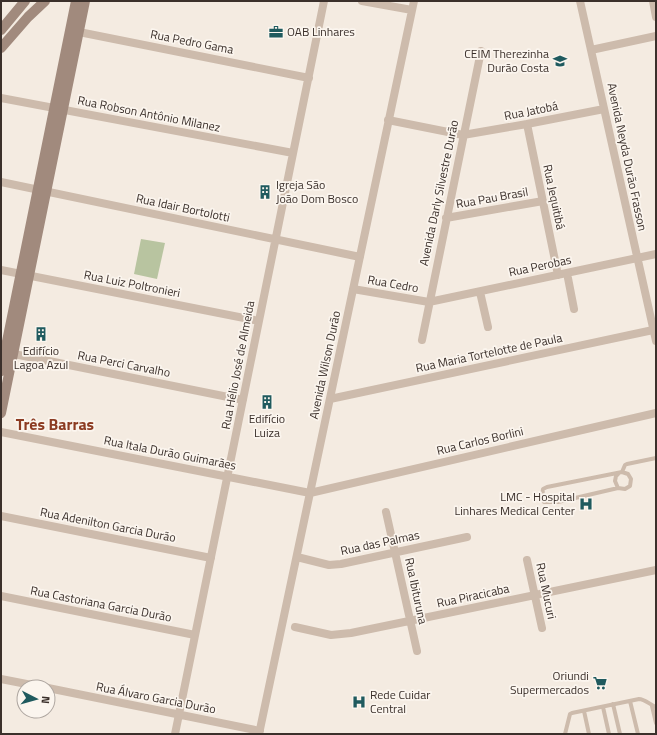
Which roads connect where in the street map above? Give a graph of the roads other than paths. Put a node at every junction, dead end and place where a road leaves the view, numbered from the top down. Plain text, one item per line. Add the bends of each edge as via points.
1 (25, 1) edge
2 (45, 1) edge
3 (76, 1) edge
4 (85, 1) edge
5 (324, 1) edge
6 (362, 1) edge
7 (414, 1) edge
8 (580, 1) edge
9 (653, 1) edge
10 (412, 10) junction
11 (656, 17) edge
12 (6, 18) edge
13 (1, 30) edge
14 (74, 31) junction
15 (656, 36) edge
16 (1, 48) edge
17 (591, 50) junction
18 (481, 51) dead end
19 (309, 78) junction
20 (1, 98) edge
21 (58, 108) junction
22 (604, 109) junction
23 (388, 120) junction
24 (527, 124) junction
25 (463, 135) junction
26 (293, 153) junction
27 (1, 182) edge
28 (42, 191) junction
29 (543, 201) junction
30 (446, 218) junction
31 (276, 239) junction
32 (656, 254) edge
33 (360, 257) junction
34 (637, 258) junction
35 (1, 270) edge
36 (567, 273) junction
37 (25, 275) junction
38 (558, 275) junction
39 (353, 289) junction
40 (480, 292) junction
41 (429, 302) junction
42 (574, 309) dead end
43 (259, 321) junction
44 (488, 327) dead end
45 (653, 330) junction
46 (422, 340) dead end
47 (656, 341) edge
48 (6, 353) edge
49 (1, 371) edge
50 (330, 399) junction
51 (243, 400) junction
52 (1, 413) edge
53 (656, 413) edge
54 (1, 432) edge
55 (656, 458) edge
56 (620, 473) junction
57 (228, 477) junction
58 (618, 488) junction
59 (310, 493) junction
60 (386, 512) dead end
61 (1, 516) edge
62 (468, 537) dead end
63 (395, 553) junction
64 (296, 557) junction
65 (211, 558) junction
66 (527, 560) dead end
67 (656, 570) edge
68 (535, 595) junction
69 (1, 596) edge
70 (410, 621) junction
71 (295, 627) dead end
72 (542, 628) dead end
73 (195, 635) junction
74 (417, 651) dead end
75 (1, 679) edge
76 (16, 682) edge
77 (56, 690) edge
78 (630, 701) junction
79 (613, 704) junction
80 (654, 706) edge
81 (603, 707) junction
82 (584, 711) junction
83 (179, 715) junction
84 (656, 723) edge
85 (260, 732) edge
86 (175, 734) edge
87 (565, 734) edge
88 (590, 734) edge
89 (609, 734) edge
90 (620, 734) edge
91 (638, 734) edge

1 - 12 main road
2 - 16 main road
3 - 14 main road
4 - 14 main road
5 - 19 street, Rua Hélio José de Almeida
6 - 10 street
7 - 10 street, Avenida Wilson Durão
8 - 17 street, Avenida Neyda Durão Frasson
9 - 11 street
10 - 23 street, Avenida Wilson Durão
12 - 13 main road
14 - 19 street, Rua Pedro Gama
14 - 21 main road
15 - 17 street
17 - 22 street, Avenida Neyda Durão Frasson
18 - 25 street, Avenida Darly Silvestre Durão
19 - 26 street, Rua Hélio José de Almeida
20 - 21 street, Rua Robson Antônio Milanez
21 - 26 street, Rua Robson Antônio Milanez
21 - 28 main road
22 - 24 street, Rua Jatobá
22 - 34 street, Avenida Neyda Durão Frasson
23 - 25 street
23 - 33 street, Avenida Wilson Durão
24 - 25 street, Rua Jatobá
24 - 29 street, Rua Jequitibá
25 - 30 street, Avenida Darly Silvestre Durão
26 - 31 street, Rua Hélio José de Almeida
27 - 28 street, Rua Idair Bortolotti
28 - 31 street, Rua Idair Bortolotti
28 - 37 main road
29 - 30 street, Rua Pau Brasil
29 - 38 street, Rua Jequitibá
30 - 41 street, Avenida Darly Silvestre Durão
31 - 33 street, Rua Idair Bortolotti
31 - 43 street, Rua Hélio José de Almeida
32 - 34 street, Rua Perobas
33 - 39 street, Avenida Wilson Durão
34 - 36 street, Rua Perobas
34 - 45 street, Avenida Neyda Durão Frasson
35 - 37 street, Rua Luiz Poltronieri
36 - 38 street, Rua Perobas
36 - 42 street
37 - 43 street, Rua Luiz Poltronieri
37 - 48 main road
38 - 40 street, Rua Perobas
39 - 41 street, Rua Cedro
39 - 50 street, Avenida Wilson Durão
40 - 41 street, Rua Perobas
40 - 44 street
41 - 46 street, Avenida Darly Silvestre Durão
43 - 51 street, Rua Hélio José de Almeida
45 - 47 street, Avenida Neyda Durão Frasson
45 - 50 street, Rua Maria Tortelotte de Paula
48 - 49 main road
48 - 51 street, Rua Perci Carvalho
48 - 52 main road
50 - 59 street, Avenida Wilson Durão
51 - 57 street, Rua Hélio José de Almeida
53 - 59 street, Rua Carlos Borlini
54 - 57 street, Rua Itala Durão Guimarães
55 - 56 lane via 625,465
56 - 58 lane via 614,481
56 - 58 lane via 628,474 631,483 625,489
56 - 58 lane via 547,487 543,489 542,498 544,502 558,502
57 - 59 street, Rua Itala Durão Guimarães
57 - 65 street, Rua Hélio José de Almeida
59 - 64 street, Avenida Wilson Durão
60 - 63 street, Rua Ibituruna
61 - 65 street, Rua Adenilton Garcia Durão
62 - 63 street, Rua das Palmas
63 - 64 street, Rua das Palmas via 329,565
63 - 70 street, Rua Ibituruna
64 - 85 street, Avenida Wilson Durão
65 - 73 street, Rua Hélio José de Almeida
66 - 68 street, Rua Mucuri
67 - 68 street, Rua Piracicaba
68 - 70 street, Rua Piracicaba
68 - 72 street, Rua Mucuri
69 - 73 street, Rua Castoriana Garcia Durão
70 - 71 street, Rua Piracicaba via 331,635
70 - 74 street, Rua Ibituruna
73 - 83 street, Rua Hélio José de Almeida
75 - 76 street
77 - 83 street, Rua Álvaro Garcia Durão
78 - 79 lane
78 - 80 lane via 643,699
78 - 91 lane
79 - 81 lane
79 - 90 lane
80 - 84 lane
81 - 82 lane
81 - 89 lane
82 - 87 lane via 570,714
82 - 88 lane
83 - 85 street, Rua Álvaro Garcia Durão
83 - 86 street, Rua Hélio José de Almeida

